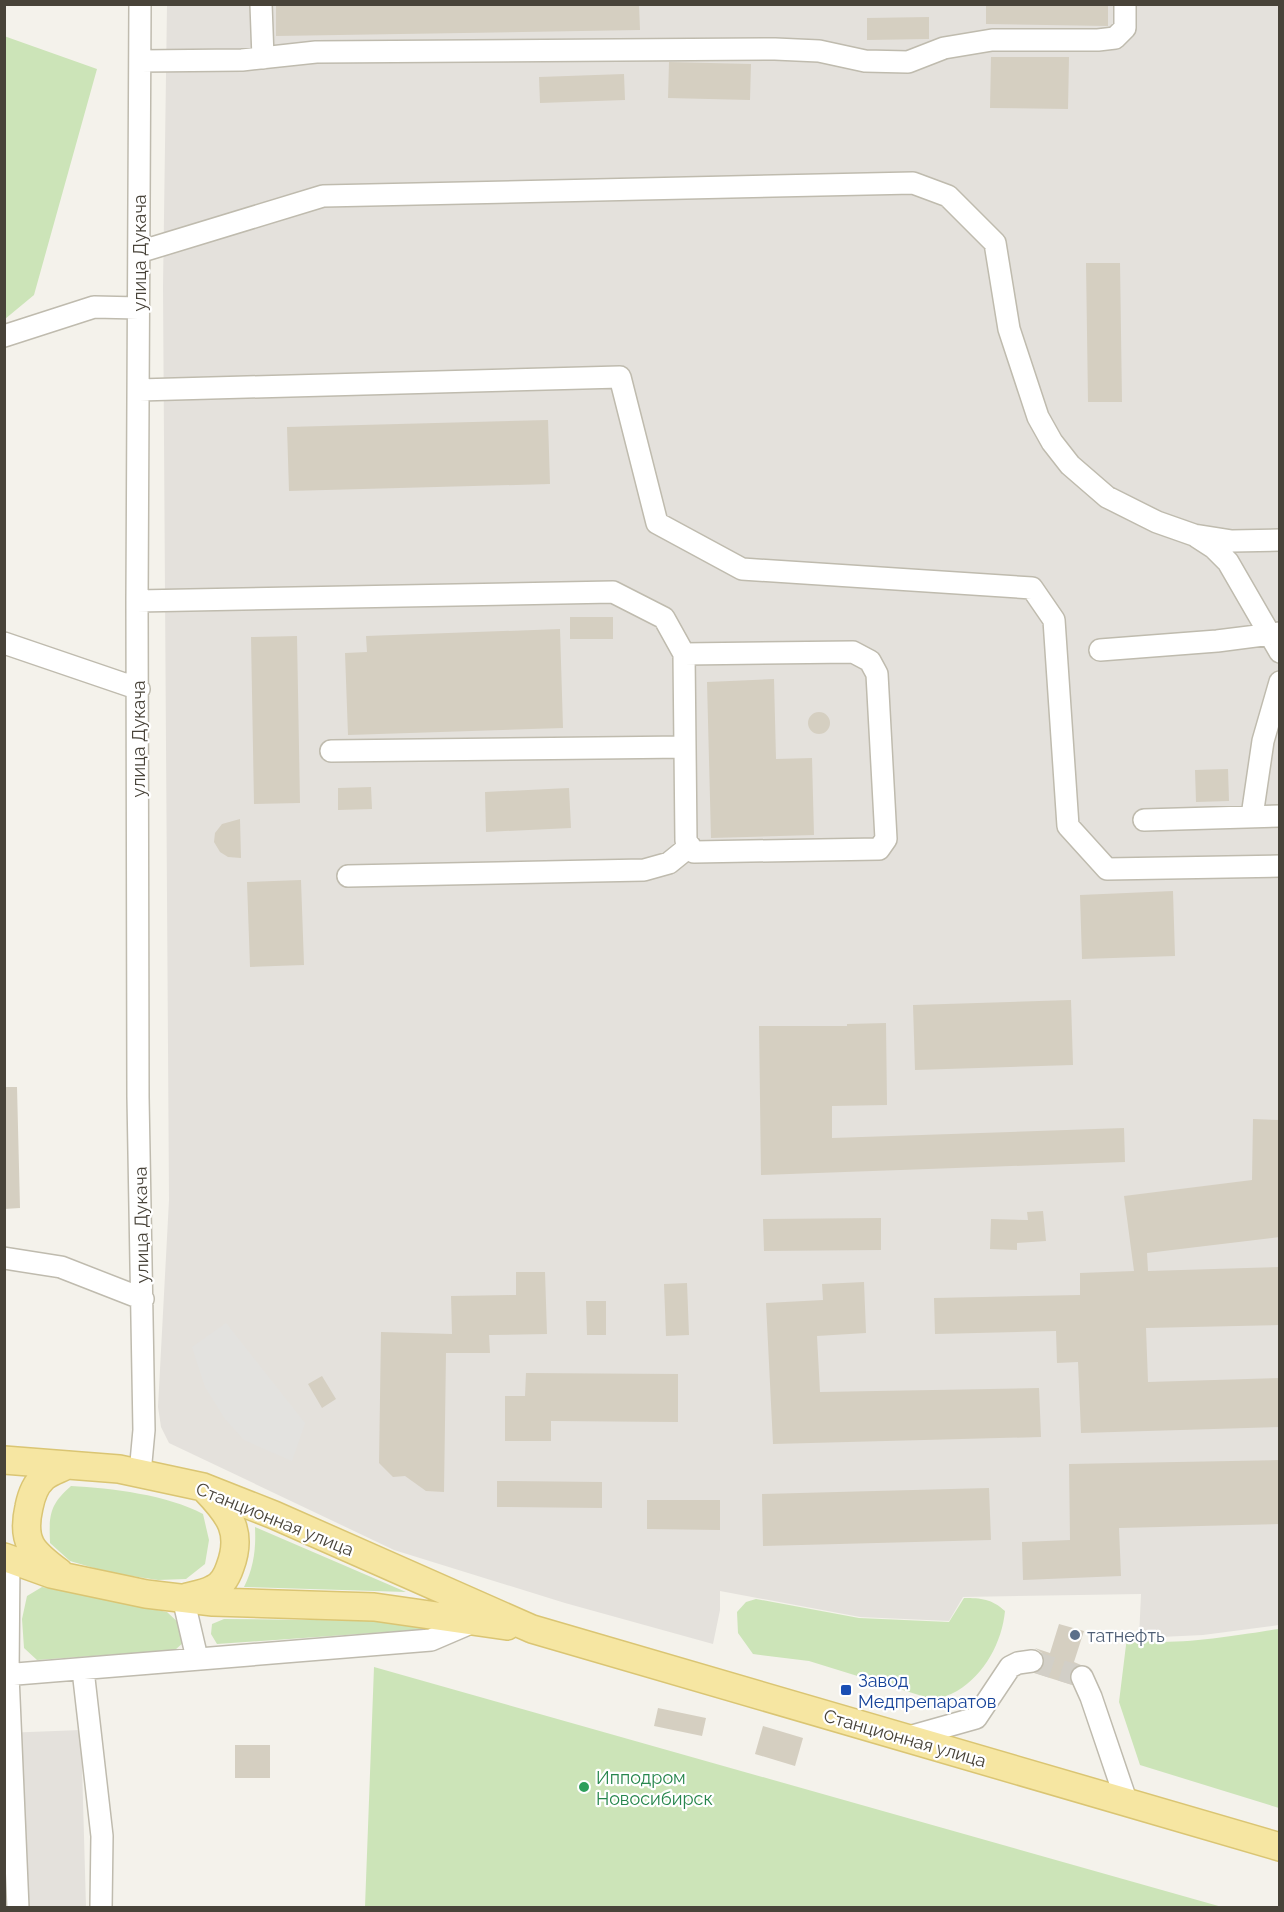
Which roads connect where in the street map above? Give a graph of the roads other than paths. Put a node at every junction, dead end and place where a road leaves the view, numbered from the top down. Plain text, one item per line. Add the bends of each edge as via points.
1 (140, 4) edge
2 (261, 4) edge
3 (1125, 4) edge
4 (263, 58) junction
5 (140, 61) junction
6 (139, 252) junction
7 (139, 308) junction
8 (4, 336) edge
9 (139, 390) junction
10 (1194, 535) junction
11 (1280, 540) edge
12 (137, 601) junction
13 (1274, 634) edge
14 (4, 643) edge
15 (1100, 650) dead end
16 (1280, 652) edge
17 (684, 654) junction
18 (1280, 682) edge
19 (139, 688) junction
20 (685, 747) junction
21 (331, 751) dead end
22 (1252, 816) junction
23 (1280, 816) edge
24 (1144, 820) dead end
25 (690, 846) junction
26 (1280, 866) edge
27 (348, 876) dead end
28 (4, 1258) edge
29 (143, 1299) junction
30 (4, 1461) edge
31 (67, 1465) junction
32 (140, 1473) junction
33 (203, 1487) junction
34 (7, 1558) edge
35 (65, 1577) junction
36 (183, 1598) junction
37 (472, 1622) junction
38 (532, 1629) junction
39 (197, 1658) junction
40 (1032, 1661) tunnel mouth
41 (83, 1670) junction
42 (6, 1675) edge
43 (1082, 1677) dead end
44 (904, 1738) junction
45 (1127, 1803) junction
46 (1280, 1847) edge
47 (10, 1870) edge
48 (18, 1908) edge
49 (101, 1908) edge

1 - 5 street, улица Дукача
2 - 4 street
3 - 4 street via 1125,28 1115,38 992,40 944,48 908,62 866,62 819,51 775,49 316,52
4 - 5 street
5 - 6 street, улица Дукача
6 - 7 street, улица Дукача
6 - 10 street via 323,196 913,183 948,196 995,243 1009,329 1038,417 1070,465 1107,496 1157,522
7 - 8 street via 94,307
7 - 9 street, улица Дукача
9 - 12 street, улица Дукача
9 - 26 street via 620,377 657,523 742,568 1032,588 1054,620 1068,826 1107,869
10 - 11 street via 1232,541
10 - 13 street via 1228,562
12 - 17 street via 613,592 664,618
12 - 19 street, улица Дукача
13 - 15 street
13 - 16 street
14 - 19 street
17 - 20 street
17 - 25 street via 853,652 870,661 877,674 886,838 879,849 694,852
18 - 22 street via 1266,730
19 - 29 street, улица Дукача via 138,1097
20 - 21 street
20 - 25 street via 686,841
22 - 23 street
22 - 24 street
25 - 27 street via 669,863 644,870
28 - 29 street via 61,1267
29 - 32 street, улица Дукача via 144,1430
30 - 31 main road, Станционная улица
31 - 32 main road, Станционная улица
31 - 35 main road via 43,1477 31,1495 25,1525 30,1544
32 - 33 main road, Станционная улица
33 - 36 main road via 225,1510 235,1529 235,1554 226,1577 214,1589
33 - 38 main road, Станционная улица
34 - 35 main road, Станционная улица
34 - 42 street
35 - 36 main road, Станционная улица
36 - 37 main road, Станционная улица via 374,1607
36 - 39 street
37 - 38 main road, Станционная улица
37 - 39 street via 431,1640
38 - 44 main road, Станционная улица
39 - 41 street
40 - 44 street via 1010,1667 976,1718
41 - 42 street
41 - 49 street via 102,1836
42 - 47 street
43 - 45 street
44 - 45 main road, Станционная улица
45 - 46 main road, Станционная улица
47 - 48 street

